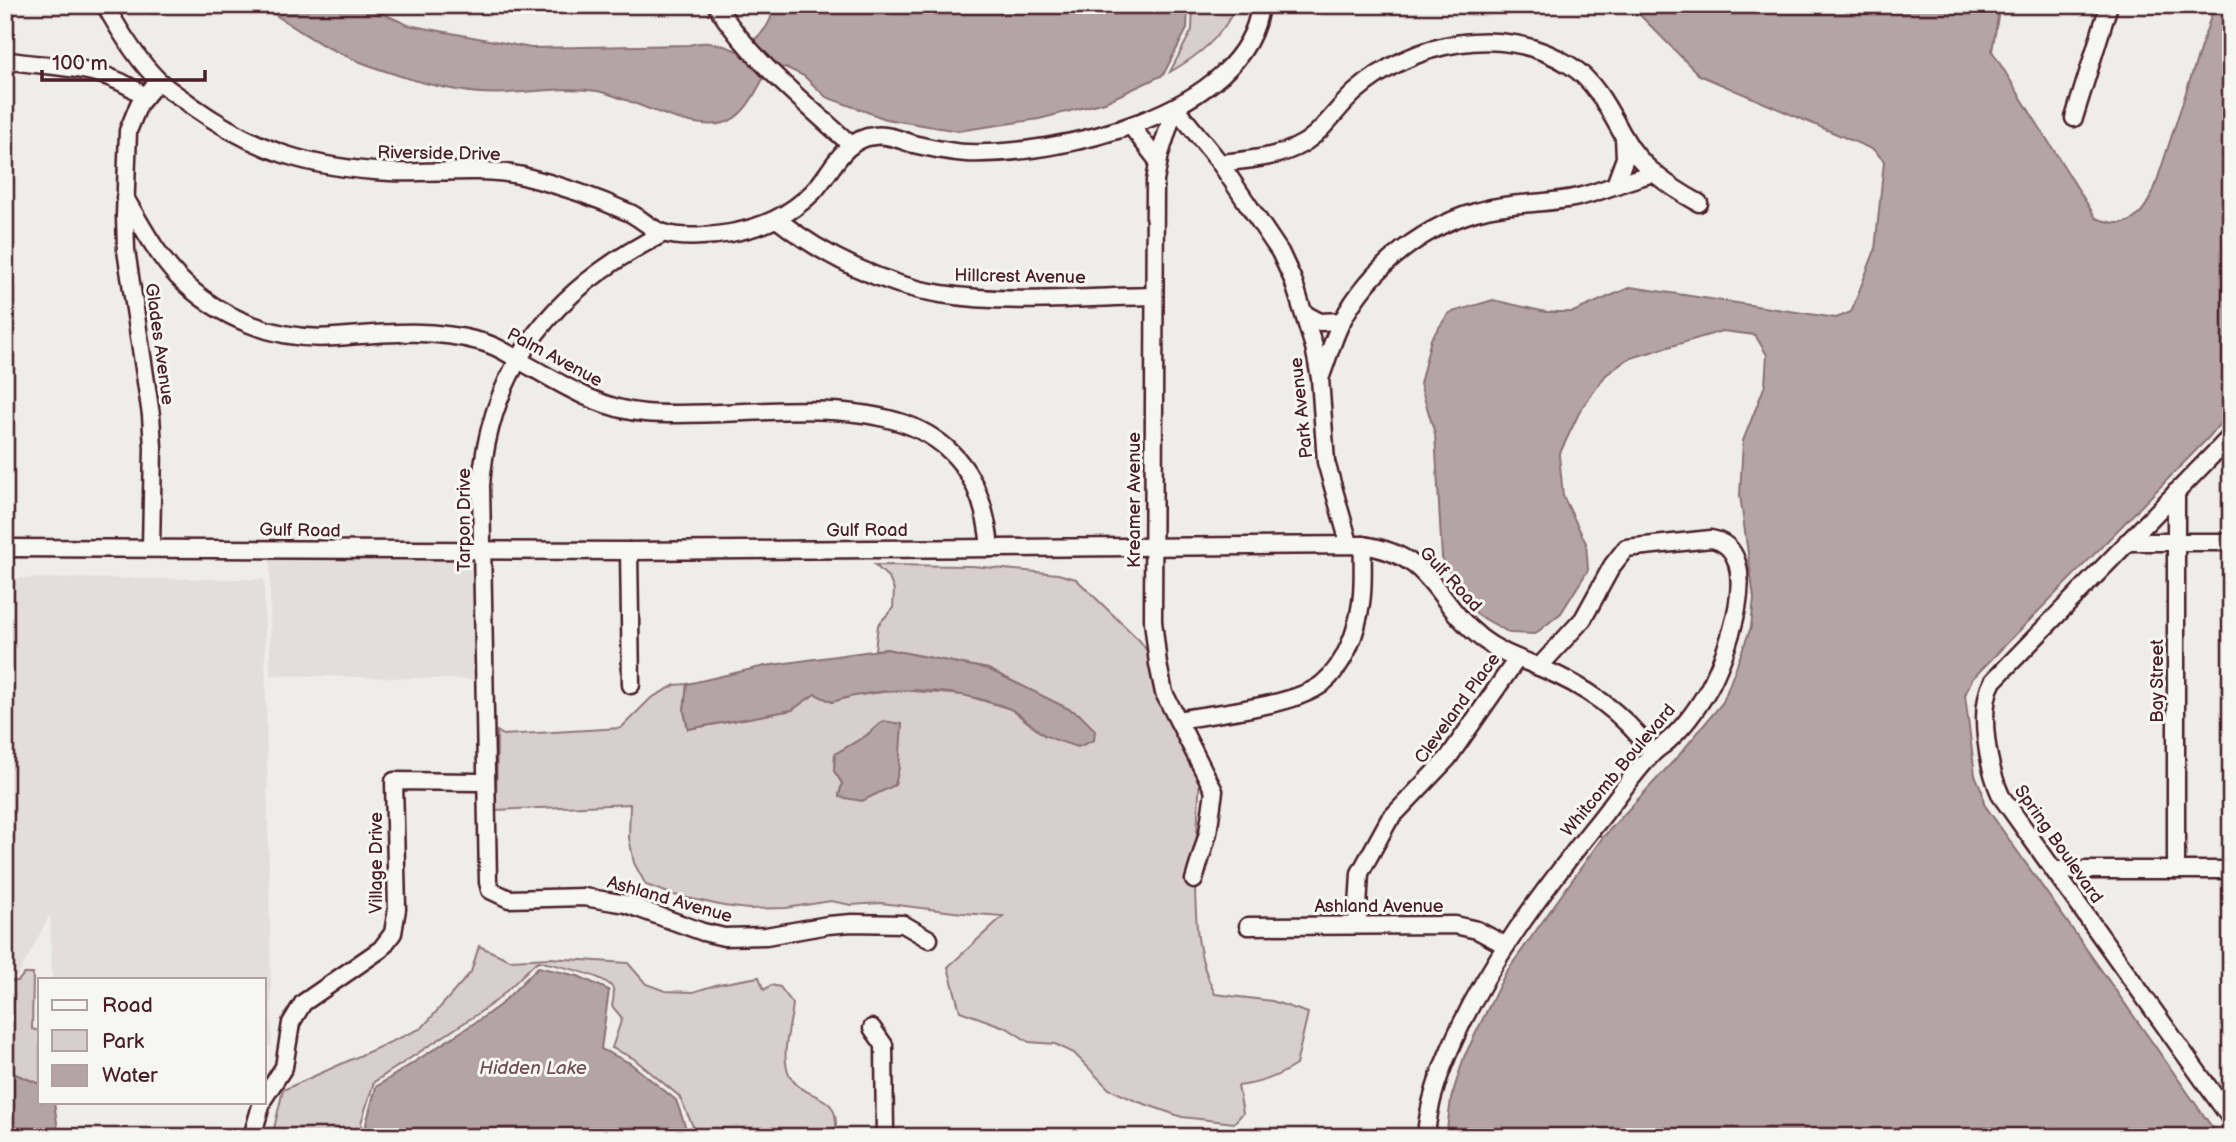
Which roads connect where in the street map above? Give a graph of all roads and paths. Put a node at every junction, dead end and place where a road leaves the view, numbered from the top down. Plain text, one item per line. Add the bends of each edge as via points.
1 (105, 5) edge
2 (716, 5) edge
3 (1259, 5) edge
4 (2109, 5) edge
5 (5, 60) edge
6 (158, 81) junction
7 (144, 96) junction
8 (1175, 107) junction
9 (2074, 118) dead end
10 (1131, 126) junction
11 (1624, 137) junction
12 (850, 144) junction
13 (1158, 161) junction
14 (1220, 163) junction
15 (1655, 173) junction
16 (1615, 185) junction
17 (125, 198) junction
18 (1699, 203) dead end
19 (778, 220) junction
20 (664, 233) junction
21 (1154, 296) junction
22 (1305, 314) junction
23 (1342, 321) junction
24 (519, 360) junction
25 (1320, 378) junction
26 (2231, 436) edge
27 (2176, 492) junction
28 (2127, 542) junction
29 (2176, 542) junction
30 (2231, 542) edge
31 (1356, 544) junction
32 (1153, 547) junction
33 (5, 548) edge
34 (151, 548) junction
35 (990, 548) junction
36 (483, 551) junction
37 (629, 551) junction
38 (1517, 659) junction
39 (1539, 667) junction
40 (631, 685) dead end
41 (1178, 720) junction
42 (1653, 753) junction
43 (477, 782) dead end
44 (2053, 870) junction
45 (2176, 870) junction
46 (2231, 870) edge
47 (1194, 880) dead end
48 (488, 882) joint
49 (1357, 925) junction
50 (1248, 926) dead end
51 (929, 939) dead end
52 (1505, 945) junction
53 (872, 1028) dead end
54 (266, 1095) edge
55 (262, 1104) edge
56 (2231, 1119) edge
57 (252, 1137) edge
58 (885, 1137) edge
59 (1426, 1137) edge

1 - 6 street, Riverside Drive
2 - 12 street via 780,80
3 - 8 street via 1251,36 1234,61
4 - 9 street
5 - 7 street via 75,67 108,76
6 - 7 street
6 - 20 street, Riverside Drive via 212,120 289,157 361,170 519,175 592,197
7 - 17 street, Glades Avenue via 128,131
8 - 10 street
8 - 13 street, Kreamer Avenue
8 - 14 street, Park Avenue
10 - 12 street via 1062,144 1003,151 944,151 876,135
10 - 13 street
11 - 14 street via 1609,108 1573,68 1527,47 1484,40 1435,49 1395,65 1354,93 1303,144 1269,156
11 - 15 street
11 - 16 street via 1626,152
12 - 19 street, Riverside Drive via 813,191
13 - 21 street, Kreamer Avenue
14 - 22 street, Park Avenue via 1280,252
15 - 16 street
15 - 18 street
16 - 23 street via 1577,197 1486,209 1434,230 1390,261
17 - 24 street, Palm Avenue via 177,276 207,301 247,323 317,338 390,332 443,334 489,344
17 - 34 street, Glades Avenue via 126,250 151,415
19 - 20 street, Riverside Drive via 720,235
19 - 21 street, Hillcrest Avenue via 849,265 940,294 1012,299
20 - 24 street, Tarpon Drive via 609,264 567,297
21 - 32 street, Kreamer Avenue
22 - 23 street via 1320,322
22 - 25 street, Park Avenue
23 - 25 street
24 - 35 street, Palm Avenue via 580,395 627,410 700,414 850,410 912,426 962,463 984,505
24 - 36 street, Tarpon Drive via 498,401 486,446 481,486
25 - 31 street, Park Avenue via 1326,462
26 - 27 street, Spring Boulevard
27 - 28 street, Spring Boulevard
27 - 29 street, Bay Street
28 - 29 street
28 - 44 street, Spring Boulevard via 1993,681 1984,705 1989,753 2001,796
29 - 30 street
29 - 45 street, Bay Street
31 - 32 street, Gulf Road
31 - 38 street, Gulf Road via 1388,549 1407,558 1468,626
31 - 41 street, Park Avenue via 1362,600 1353,639 1328,678 1273,704
32 - 35 street, Gulf Road
32 - 41 street, Kreamer Avenue via 1158,664 1164,693
33 - 34 street, Gulf Road
34 - 36 street, Gulf Road
35 - 37 street, Gulf Road
36 - 37 street, Gulf Road
36 - 48 street, Tarpon Drive
37 - 40 street
38 - 39 street, Gulf Road
38 - 49 street, Cleveland Place via 1448,758 1389,820 1360,873
39 - 42 street, Gulf Road via 1612,708
39 - 42 street, Whitcomb Boulevard via 1583,619 1626,548 1715,539 1733,554 1739,576 1734,627 1708,690 1678,732
41 - 47 street, Kreamer Avenue via 1214,792
42 - 52 street, Whitcomb Boulevard
43 - 54 street, Village Drive via 394,781 397,909 393,933 381,949 303,1003 291,1023 284,1067
44 - 45 street
44 - 56 street, Spring Boulevard
45 - 46 street
48 - 51 street, Ashland Avenue via 495,894 509,899 606,900 724,937 766,936 852,923 903,925
49 - 50 street, Ashland Avenue
49 - 52 street, Ashland Avenue via 1459,925
52 - 59 street, Whitcomb Boulevard via 1447,1054 1430,1104
53 - 58 street via 884,1045
55 - 57 street, Village Drive

